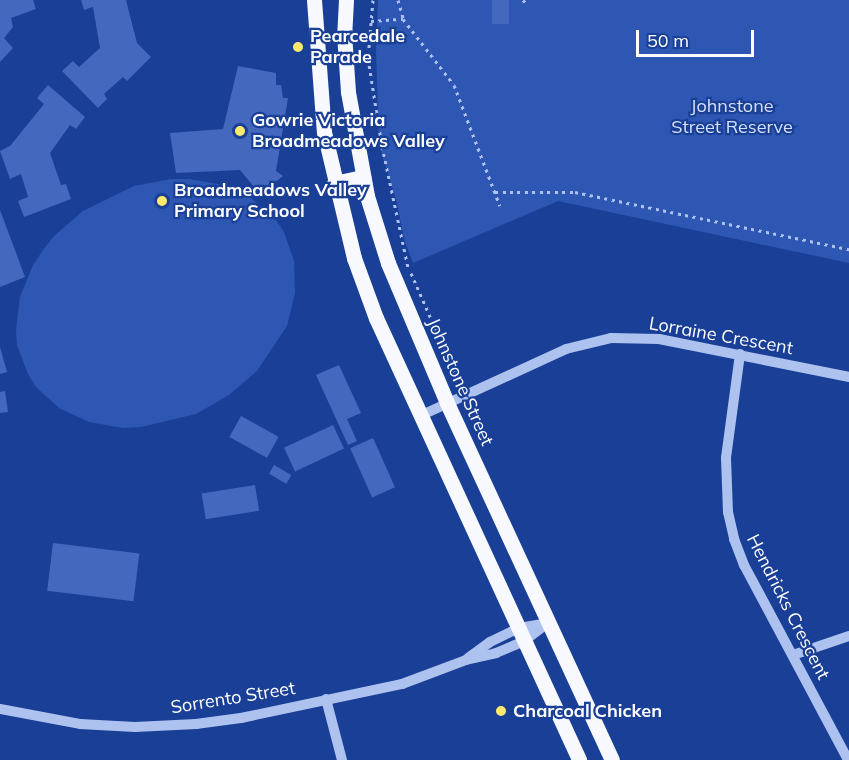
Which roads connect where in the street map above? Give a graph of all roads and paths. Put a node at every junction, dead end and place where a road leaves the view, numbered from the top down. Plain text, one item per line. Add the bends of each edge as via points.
1 (314, 0) edge
2 (346, 0) edge
3 (373, 0) edge
4 (398, 0) edge
5 (403, 19) junction
6 (371, 21) junction
7 (363, 177) junction
8 (334, 183) junction
9 (495, 192) junction
10 (500, 206) dead end
11 (849, 249) edge
12 (740, 354) junction
13 (849, 377) edge
14 (465, 395) junction
15 (447, 403) junction
16 (422, 415) junction
17 (549, 622) junction
18 (521, 634) junction
19 (849, 636) edge
20 (793, 655) junction
21 (326, 699) junction
22 (0, 709) edge
23 (342, 760) edge
24 (579, 760) edge
25 (612, 760) edge
26 (848, 760) edge

1 - 8 main road via 323,122
2 - 7 main road, Johnstone Street via 348,92
3 - 6 path
4 - 5 path
5 - 6 path
5 - 9 path via 454,85
6 - 14 path via 368,58 408,266
7 - 8 main road
7 - 15 main road, Johnstone Street via 388,263
8 - 16 main road via 354,258 376,318
9 - 10 path
9 - 11 path via 575,192
12 - 13 street, Lorraine Crescent
12 - 14 street, Lorraine Crescent via 659,339 611,338 566,349
12 - 20 street, Hendricks Crescent via 726,458 728,512 744,565
14 - 15 street, Lorraine Crescent
15 - 16 street, Lorraine Crescent
15 - 17 main road, Johnstone Street
16 - 18 main road
17 - 18 street, Sorrento Street
17 - 25 main road, Johnstone Street
18 - 21 street, Sorrento Street via 496,653 402,684
18 - 24 main road
19 - 20 street
20 - 26 street, Hendricks Crescent
21 - 22 street, Sorrento Street via 196,724 135,727 81,724
21 - 23 street

